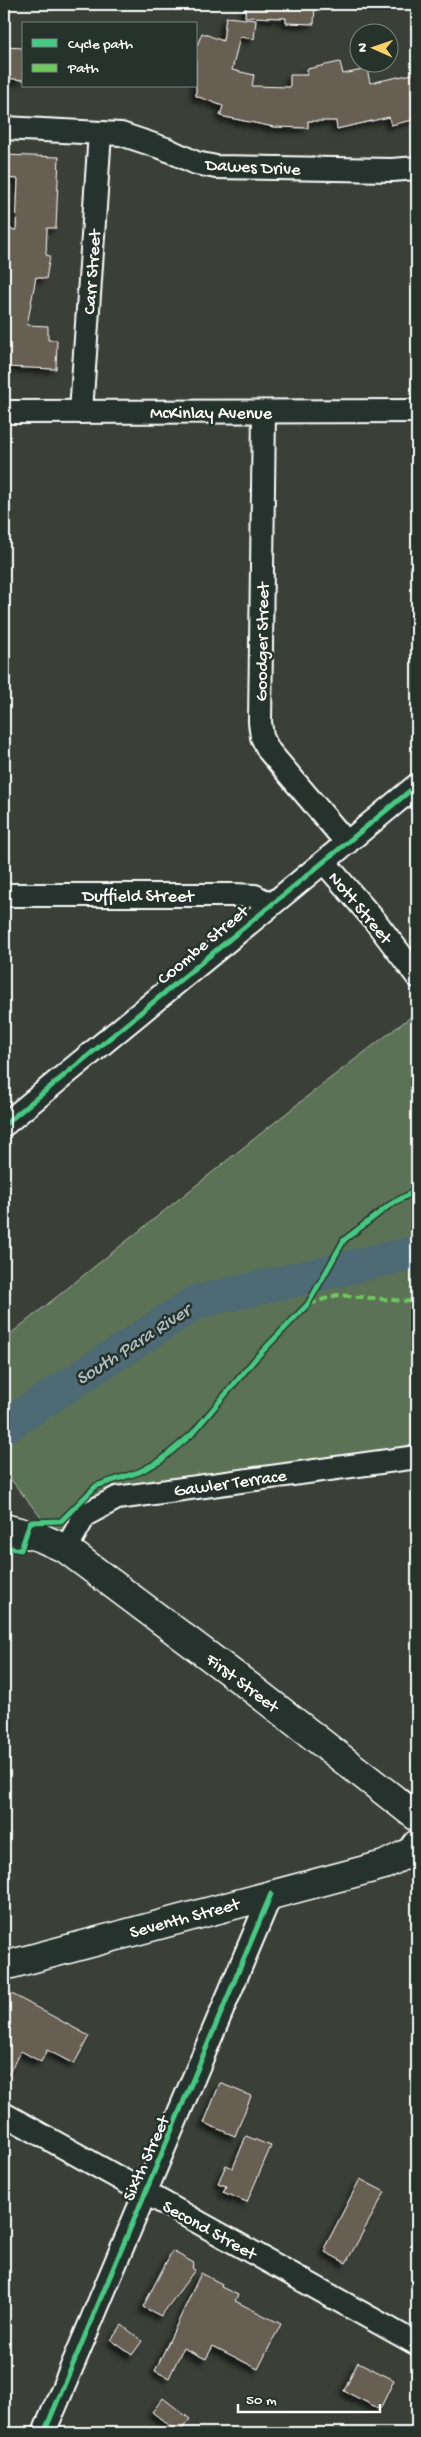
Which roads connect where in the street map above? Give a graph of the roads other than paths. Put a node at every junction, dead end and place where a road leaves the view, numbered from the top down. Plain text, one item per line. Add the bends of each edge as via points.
1 (4, 128) edge
2 (100, 132) junction
3 (417, 168) edge
4 (417, 411) edge
5 (4, 412) edge
6 (81, 412) junction
7 (264, 412) junction
8 (417, 785) edge
9 (347, 843) junction
10 (324, 862) junction
11 (4, 896) edge
12 (271, 905) junction
13 (417, 976) edge
14 (4, 1125) edge
15 (417, 1457) edge
16 (4, 1528) edge
17 (66, 1549) junction
18 (417, 1817) edge
19 (417, 1844) edge
20 (272, 1894) junction
21 (4, 1966) edge
22 (4, 2114) edge
23 (144, 2192) junction
24 (417, 2344) edge
25 (44, 2433) edge

1 - 2 street, Dawes Drive
2 - 3 street, Dawes Drive via 140,139 196,163 216,167
2 - 6 street, Carr Street
4 - 7 street, McKinlay Avenue
5 - 6 street, McKinlay Avenue
6 - 7 street, McKinlay Avenue
7 - 9 street, Goodger Street via 262,737 269,751
8 - 9 street, Coombe Street
9 - 10 street, Coombe Street
10 - 12 street, Coombe Street
10 - 13 street, Nott Street
11 - 12 street, Duffield Street via 234,894 256,896
12 - 14 street, Coombe Street
15 - 17 street, Gawler Terrace via 117,1498 86,1515
16 - 17 street, First Street via 39,1537
17 - 18 street, First Street
19 - 20 street, Seventh Street via 412,1851 384,1865
20 - 21 street, Seventh Street
20 - 23 street, Sixth Street
22 - 23 street, Second Street
23 - 24 street, Second Street
23 - 25 street, Sixth Street

